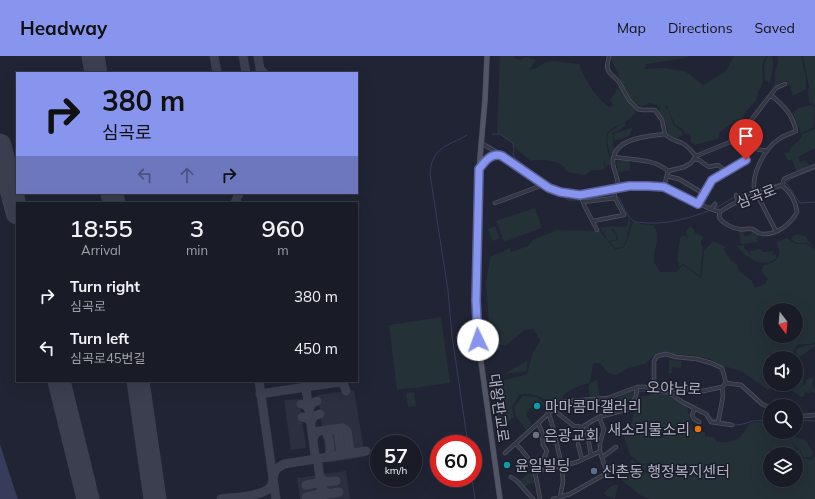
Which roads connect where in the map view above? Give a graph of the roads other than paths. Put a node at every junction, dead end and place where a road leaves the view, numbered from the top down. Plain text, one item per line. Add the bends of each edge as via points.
1 (486, 56) edge
2 (608, 56) edge
3 (785, 84) dead end
4 (771, 95) junction
5 (665, 134) junction
6 (731, 140) junction
7 (481, 143) junction
8 (749, 149) junction
9 (767, 150) junction
10 (502, 156) junction
11 (614, 156) junction
12 (696, 156) junction
13 (694, 159) junction
14 (815, 166) edge
15 (479, 169) junction
16 (668, 171) junction
17 (726, 171) junction
18 (667, 176) junction
19 (543, 185) junction
20 (782, 186) junction
21 (664, 187) junction
22 (618, 188) junction
23 (614, 189) junction
24 (756, 193) junction
25 (703, 195) junction
26 (736, 195) dead end
27 (615, 198) junction
28 (582, 199) junction
29 (738, 200) junction
30 (495, 203) dead end
31 (698, 204) junction
32 (715, 204) dead end
33 (712, 210) junction
34 (720, 212) junction
35 (593, 221) junction
36 (596, 230) dead end
37 (776, 231) junction
38 (726, 383) junction
39 (638, 387) junction
40 (722, 387) junction
41 (654, 389) junction
42 (666, 391) junction
43 (763, 404) edge
44 (693, 407) junction
45 (548, 412) junction
46 (815, 415) edge
47 (803, 416) edge
48 (599, 417) junction
49 (699, 422) dead end
50 (538, 423) junction
51 (718, 423) junction
52 (586, 425) junction
53 (732, 425) dead end
54 (516, 444) junction
55 (578, 444) dead end
56 (616, 447) dead end
57 (600, 452) junction
58 (505, 453) dead end
59 (591, 455) junction
60 (602, 457) junction
61 (544, 458) dead end
62 (582, 460) junction
63 (623, 466) dead end
64 (561, 467) junction
65 (606, 470) junction
66 (536, 472) junction
67 (511, 477) dead end
68 (560, 497) junction
69 (500, 499) edge
70 (534, 499) edge
71 (540, 499) edge
72 (552, 499) edge

1 - 7 main road, 대왕판교로
2 - 5 street via 609,72 616,77 629,100 638,109 655,110 662,120
3 - 4 street via 776,88
4 - 6 street via 749,123 742,125 734,133
4 - 9 street via 790,114 796,132 779,138
5 - 11 street via 638,138 621,144
5 - 12 street via 681,142
6 - 8 street
6 - 12 street
7 - 10 street, 심곡로
7 - 15 main road, 대왕판교로
8 - 9 street
8 - 17 street via 746,160
9 - 24 street via 756,170 753,187
10 - 15 main road via 492,156
10 - 19 street, 심곡로
11 - 16 street via 651,162
11 - 22 street
12 - 13 street
13 - 16 street via 684,167
13 - 17 street via 710,167 718,165
14 - 20 street, 심곡로 via 784,179
15 - 69 main road, 대왕판교로 via 476,301 478,340
16 - 18 street
17 - 25 street via 712,180
18 - 21 street
18 - 25 street via 683,181
19 - 28 street, 심곡로
19 - 30 street
20 - 24 street, 심곡로
20 - 37 street via 793,199 797,212 783,229
21 - 22 street, 심곡로
21 - 31 street, 심곡로
22 - 23 street, 심곡로
23 - 27 street
23 - 28 street, 심곡로
24 - 29 street, 심곡로
24 - 37 street
25 - 31 street
26 - 29 street
27 - 28 street
27 - 35 street via 624,215
28 - 35 street
29 - 34 street, 심곡로
31 - 33 street, 심곡로
32 - 33 street
33 - 34 street, 심곡로
34 - 37 street via 720,220 736,228 754,229 760,234
35 - 36 street
38 - 40 street, 오야남로
38 - 41 street via 722,368 697,359 666,354 657,356 654,361
38 - 43 street via 741,385
39 - 41 street, 오야남로
39 - 45 street, 오야남로 via 608,398 558,402 550,407
39 - 48 street via 629,409
40 - 42 street, 오야남로 via 703,391
40 - 51 street, 오야남로
41 - 42 street, 오야남로
42 - 44 street
44 - 49 street via 692,414
44 - 51 street via 706,414 711,422
45 - 50 street, 오야남로
45 - 52 street via 555,411 577,427
45 - 64 street
46 - 47 street
48 - 52 street
48 - 57 street via 604,429
50 - 54 street, 오야남로
50 - 61 street via 547,451
51 - 53 street
52 - 59 street
54 - 58 street, 오야남로
54 - 66 street via 526,454
55 - 62 street
56 - 60 street
57 - 59 street
57 - 60 street
59 - 62 street
60 - 65 street
62 - 64 street
63 - 65 street via 614,466
64 - 66 street
64 - 68 street via 563,482
65 - 68 street via 607,473 586,486
66 - 71 street
67 - 70 street
68 - 72 street

